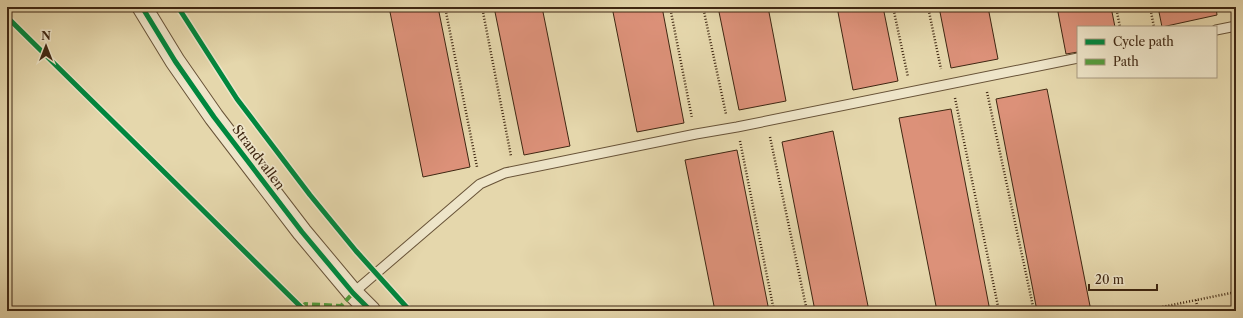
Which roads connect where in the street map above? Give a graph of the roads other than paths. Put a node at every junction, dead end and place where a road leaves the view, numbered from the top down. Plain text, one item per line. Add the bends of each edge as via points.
1 (142, 7) edge
2 (1236, 26) edge
3 (1217, 30) edge
4 (1077, 58) edge
5 (353, 293) junction
6 (371, 311) edge

1 - 5 street, Strandvallen via 214,117 302,232
2 - 3 lane
4 - 5 lane via 505,173 480,184
5 - 6 street, Strandvallen

